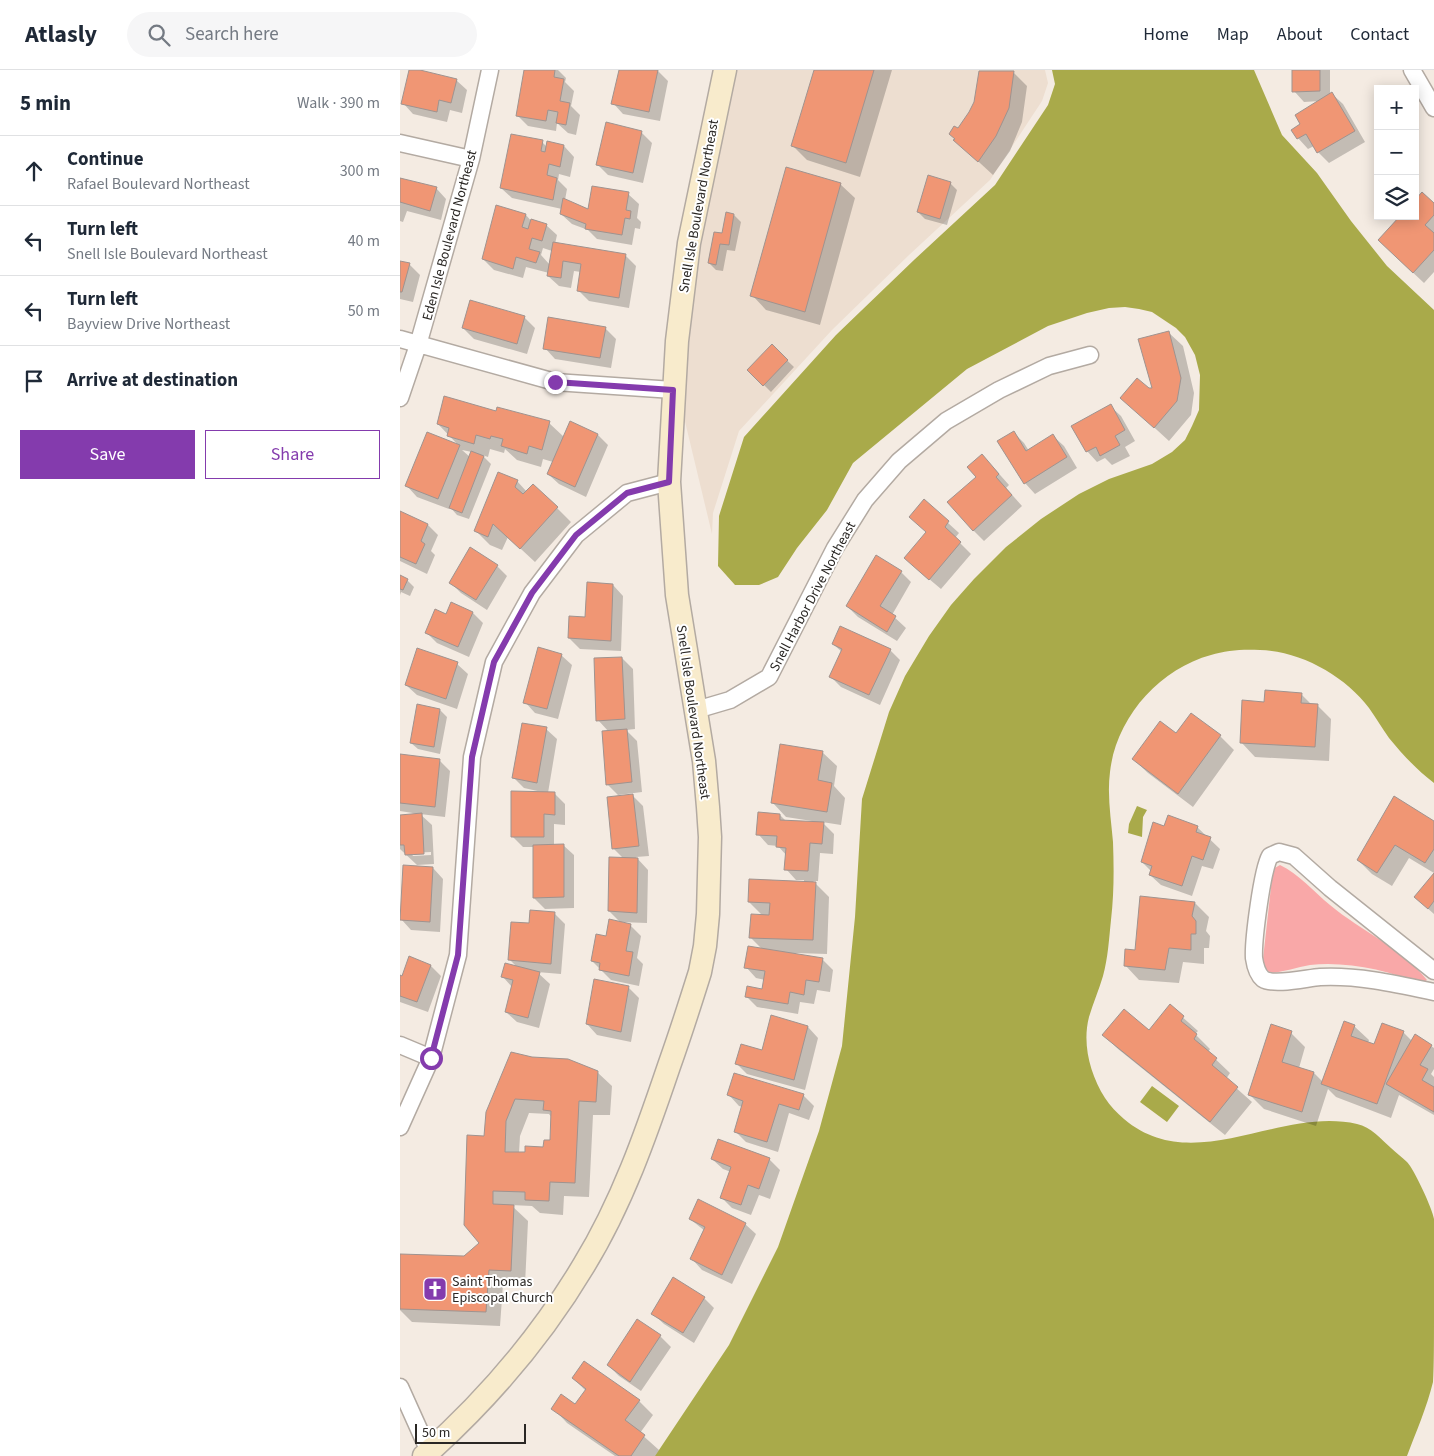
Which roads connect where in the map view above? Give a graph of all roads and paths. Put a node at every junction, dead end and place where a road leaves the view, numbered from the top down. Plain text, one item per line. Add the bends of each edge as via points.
1 (490, 70) edge
2 (725, 70) edge
3 (1412, 70) edge
4 (1434, 108) edge
5 (400, 143) edge
6 (471, 159) junction
7 (400, 339) edge
8 (418, 345) junction
9 (1090, 354) dead end
10 (673, 390) junction
11 (400, 398) edge
12 (669, 482) junction
13 (696, 710) junction
14 (1434, 971) edge
15 (1434, 992) edge
16 (400, 1045) edge
17 (431, 1058) junction
18 (400, 1127) edge
19 (400, 1387) edge
20 (428, 1454) edge

1 - 6 street, Eden Isle Boulevard Northeast
2 - 10 street, Snell Isle Boulevard Northeast via 689,242
3 - 4 street
5 - 6 street
6 - 8 street, Eden Isle Boulevard Northeast
7 - 8 street
8 - 10 street via 555,382
8 - 11 street, Eden Isle Boulevard Northeast
9 - 13 street, Snell Harbor Drive Northeast via 1049,366 999,390 946,422 899,461 865,500 835,548 770,676 730,700
10 - 12 street, Snell Isle Boulevard Northeast
12 - 13 street, Snell Isle Boulevard Northeast via 677,596
12 - 17 street via 627,493 576,535 532,593 494,662 472,757 458,955
13 - 20 street, Snell Isle Boulevard Northeast via 710,837 706,938 700,972 657,1104 626,1184 566,1295 515,1364
14 - 15 street via 1294,856 1279,852 1270,856 1264,871 1254,950 1258,973 1263,978 1281,982 1336,976
16 - 17 street
17 - 18 street
19 - 20 street

